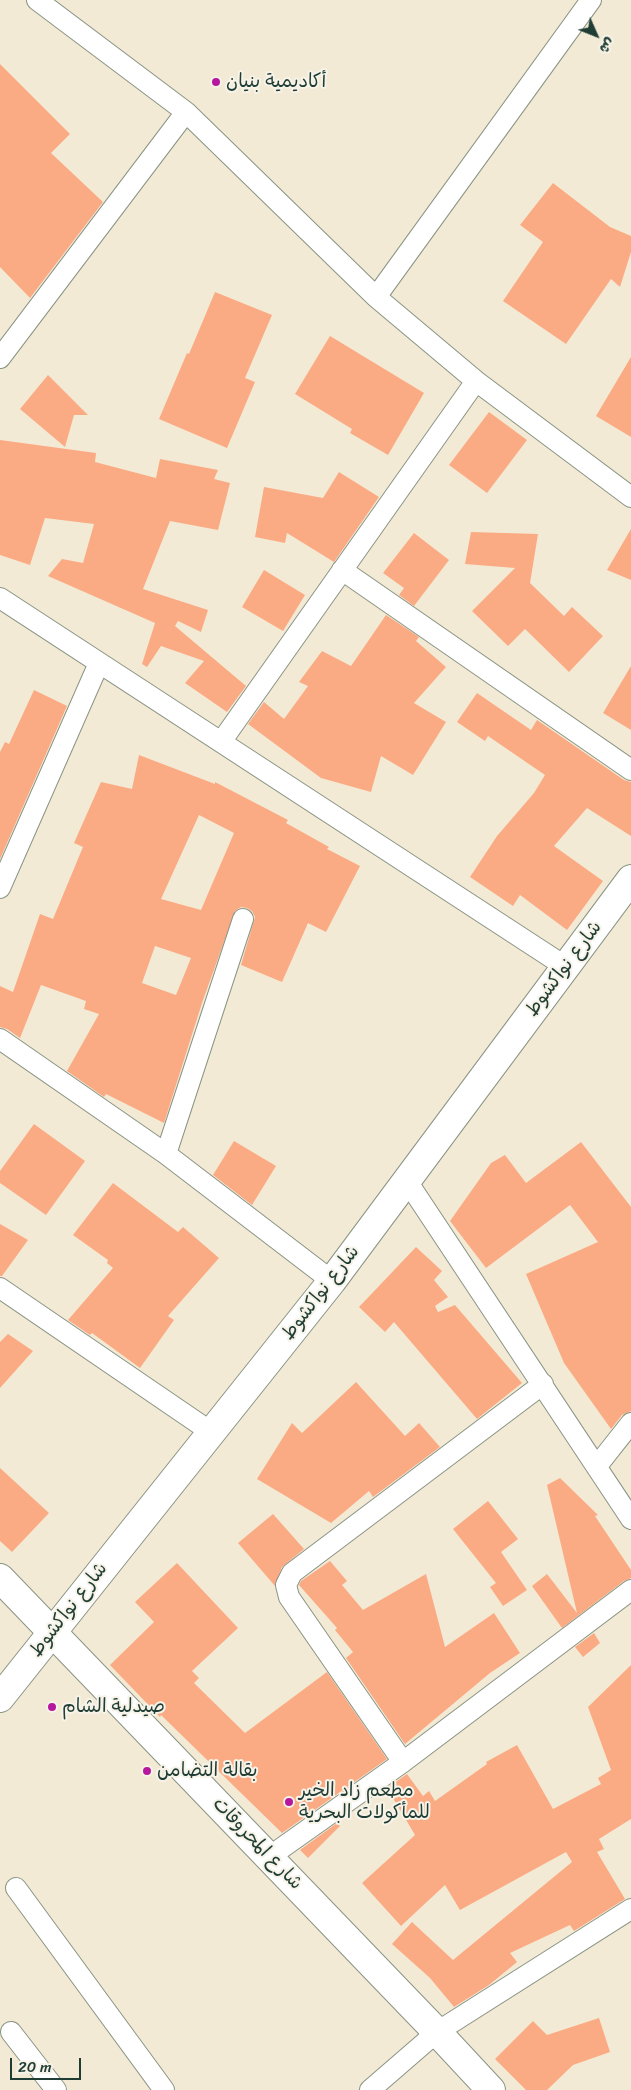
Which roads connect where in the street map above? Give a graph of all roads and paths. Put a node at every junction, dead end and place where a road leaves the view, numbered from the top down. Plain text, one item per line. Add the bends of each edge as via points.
1 (37, 0) edge
2 (591, 0) edge
3 (186, 112) junction
4 (376, 297) junction
5 (0, 358) edge
6 (476, 380) junction
7 (631, 498) edge
8 (342, 570) junction
9 (1, 600) edge
10 (99, 663) junction
11 (221, 742) junction
12 (631, 770) edge
13 (631, 880) edge
14 (0, 888) edge
15 (243, 919) dead end
16 (566, 967) junction
17 (0, 1039) edge
18 (166, 1154) junction
19 (407, 1181) junction
20 (332, 1281) junction
21 (0, 1288) edge
22 (542, 1384) junction
23 (631, 1423) edge
24 (211, 1432) junction
25 (597, 1466) junction
26 (631, 1519) edge
27 (0, 1578) edge
28 (631, 1590) edge
29 (52, 1631) junction
30 (0, 1698) edge
31 (402, 1762) junction
32 (269, 1857) junction
33 (16, 1888) dead end
34 (631, 1908) edge
35 (11, 2032) dead end
36 (438, 2032) junction
37 (56, 2090) edge
38 (164, 2090) edge
39 (370, 2090) edge
40 (491, 2090) edge

1 - 3 street
2 - 4 street
3 - 4 street
3 - 5 street
4 - 6 street
6 - 7 street
6 - 8 street
8 - 11 street
8 - 12 street
9 - 10 street
10 - 11 street
10 - 14 street
11 - 16 street
13 - 16 street, شارع نواكشوط
15 - 18 street
16 - 19 street, شارع نواكشوط
17 - 18 street
18 - 20 street
19 - 20 street, شارع نواكشوط
19 - 22 street
20 - 24 street, شارع نواكشوط
21 - 24 street
22 - 25 street
22 - 31 street via 292,1573 286,1585 289,1597
23 - 25 street
24 - 29 street, شارع نواكشوط
25 - 26 street
27 - 29 street, شارع المحروقات
28 - 31 street
29 - 30 street, شارع نواكشوط
29 - 32 street, شارع المحروقات
31 - 32 street
32 - 36 street, شارع المحروقات
33 - 38 street
34 - 36 street
35 - 37 street
36 - 39 street
36 - 40 street, شارع المحروقات

